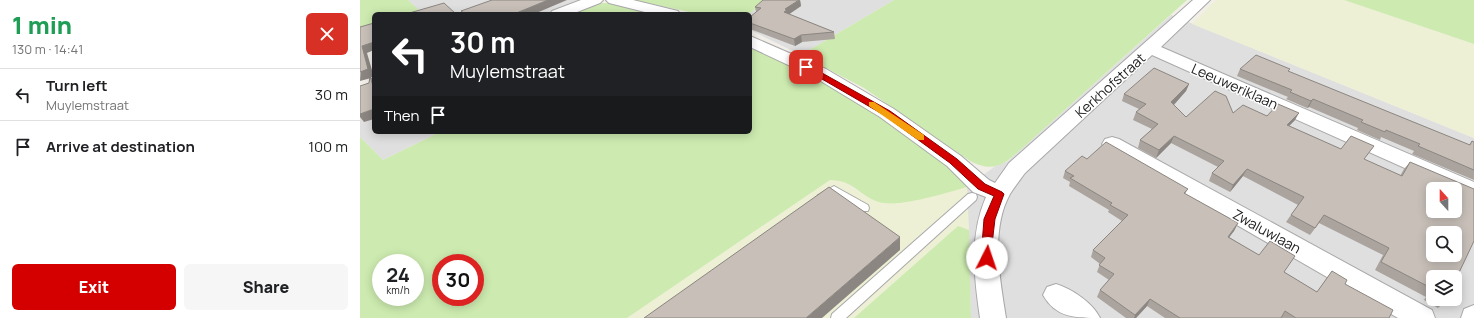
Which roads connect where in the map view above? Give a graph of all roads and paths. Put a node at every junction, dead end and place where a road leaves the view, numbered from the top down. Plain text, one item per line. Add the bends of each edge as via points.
1 (595, 0) edge
2 (614, 0) edge
3 (1202, 0) edge
4 (563, 12) edge
5 (664, 12) edge
6 (752, 42) edge
7 (1150, 48) junction
8 (1112, 144) edge
9 (1474, 191) edge
10 (999, 194) junction
11 (972, 197) dead end
12 (814, 204) edge
13 (864, 208) dead end
14 (1056, 295) dead end
15 (838, 318) edge
16 (993, 318) edge
17 (1087, 318) edge
18 (1422, 318) edge

1 - 4 street
2 - 5 street
3 - 7 street, Kerkhofstraat
6 - 10 street via 820,73 887,113 954,161 981,186
7 - 9 street, Leeuweriklaan
7 - 10 street, Kerkhofstraat via 1017,168
8 - 18 street, Zwaluwlaan
10 - 16 street, Kerkhofstraat via 990,219 986,270
11 - 15 lane
12 - 13 lane via 834,190
14 - 17 street

